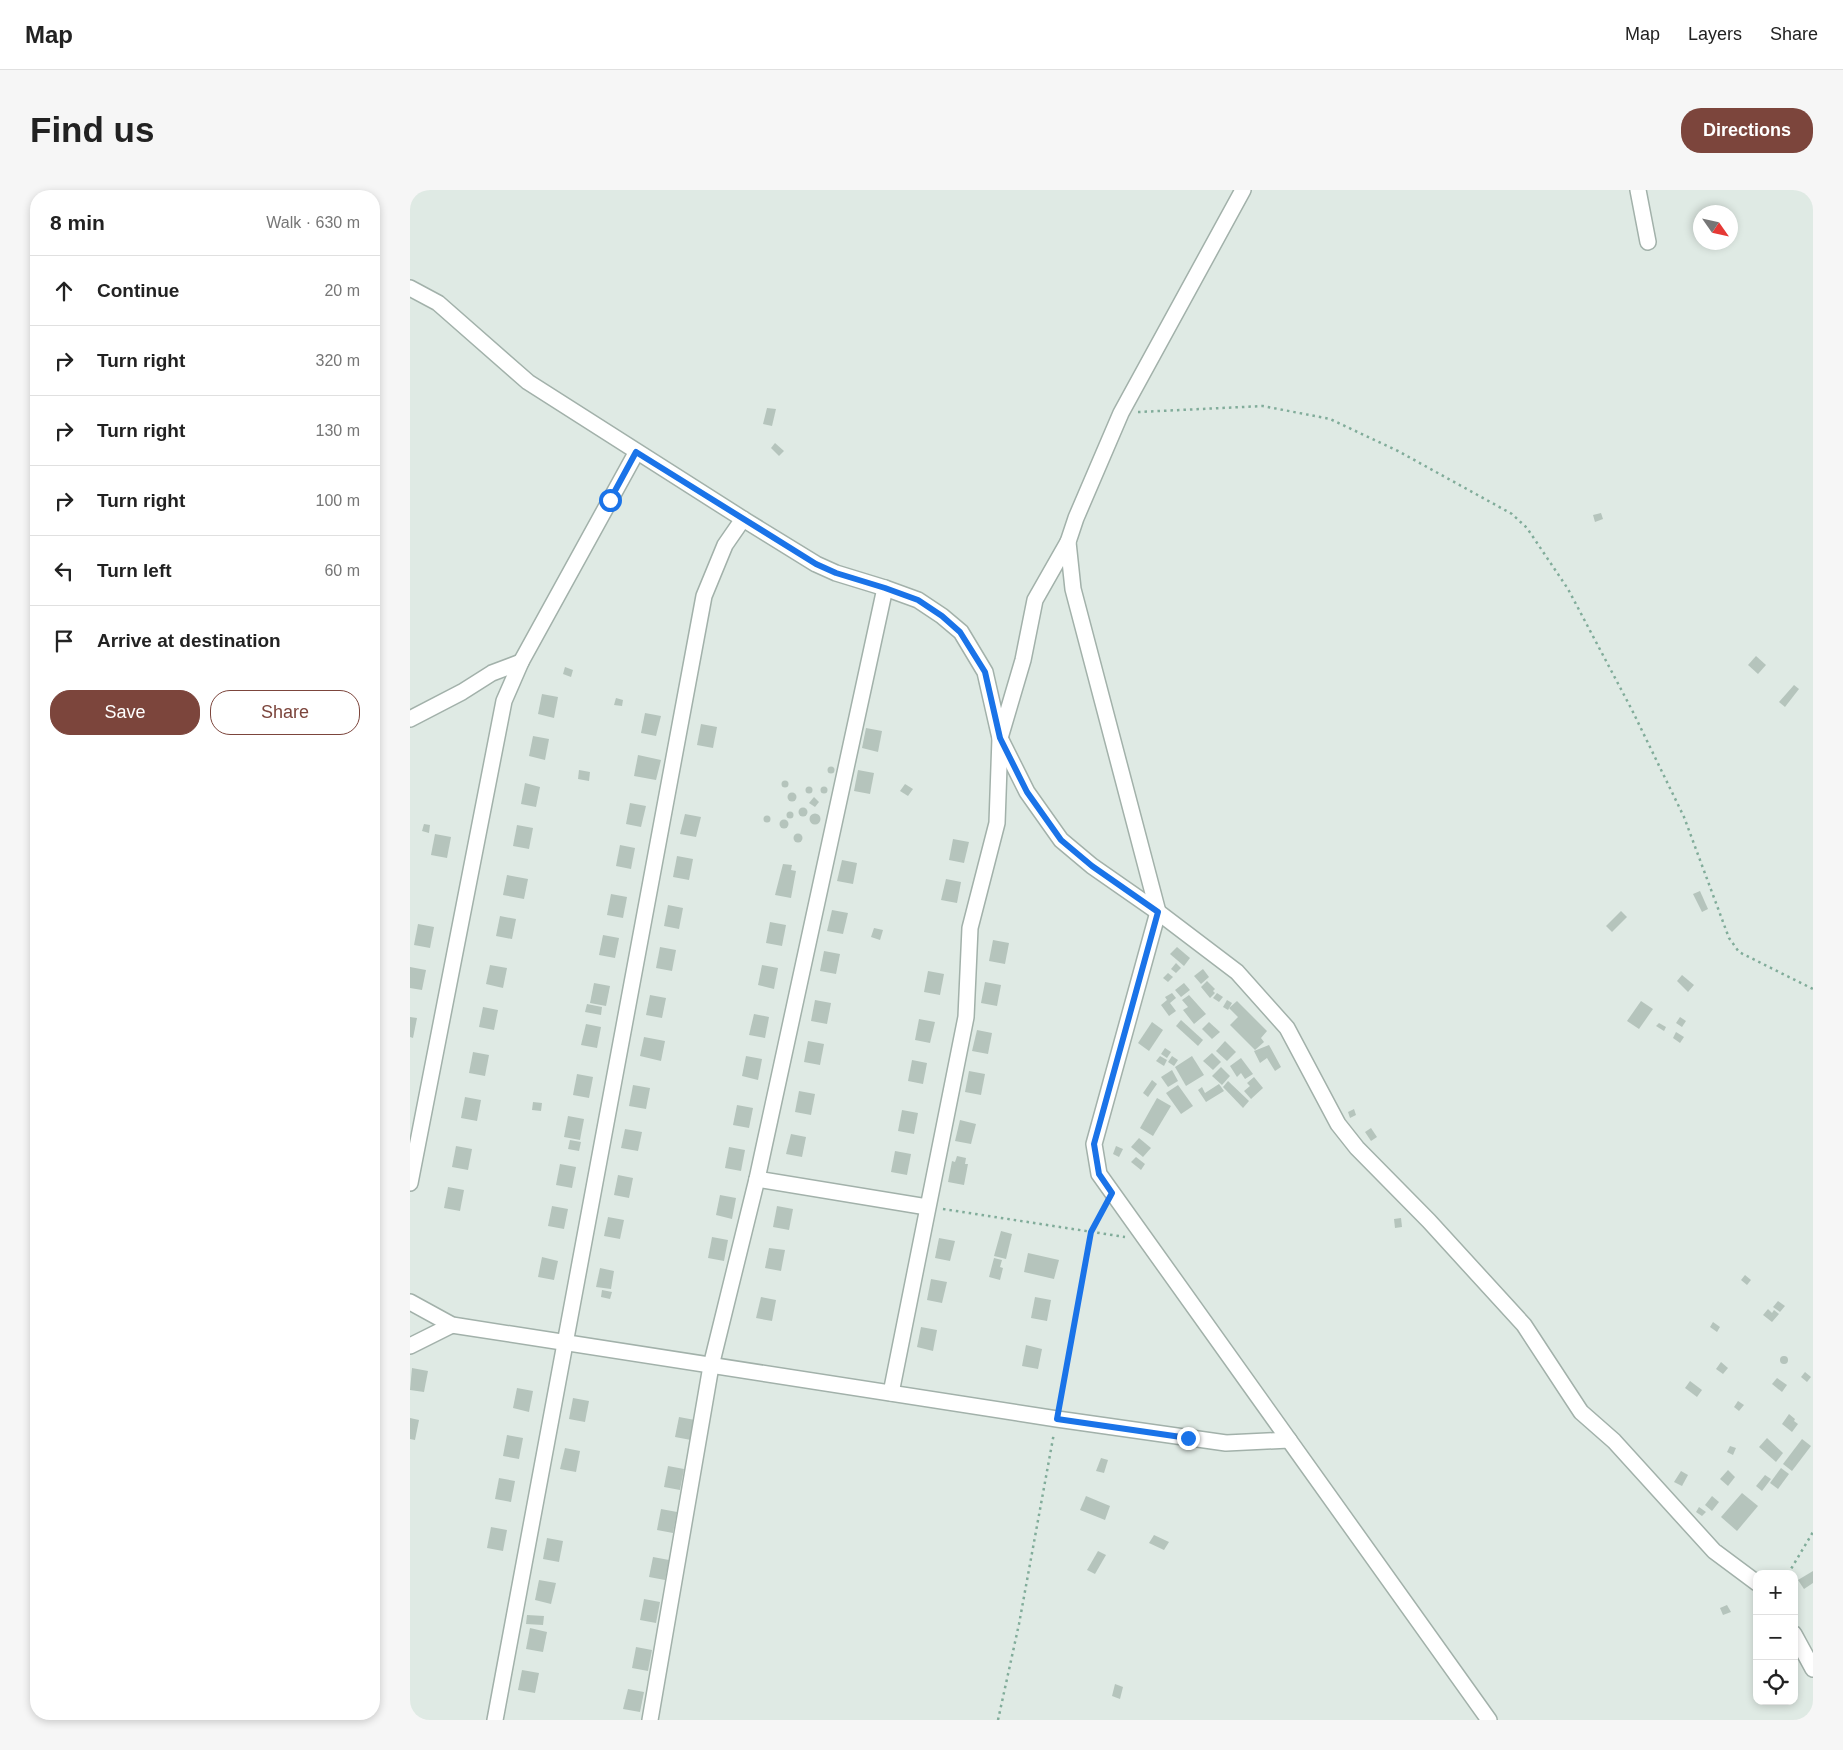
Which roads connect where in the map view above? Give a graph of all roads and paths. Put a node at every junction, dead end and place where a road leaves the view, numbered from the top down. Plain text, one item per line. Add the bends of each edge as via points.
1 (1242, 190) edge
2 (1638, 190) edge
3 (1648, 242) dead end
4 (410, 288) edge
5 (1121, 413) junction
6 (636, 452) junction
7 (743, 519) junction
8 (1068, 542) junction
9 (885, 588) junction
10 (521, 662) junction
11 (410, 719) edge
12 (1000, 738) junction
13 (1158, 912) junction
14 (1813, 989) edge
15 (757, 1179) junction
16 (410, 1183) edge
17 (1112, 1193) junction
18 (927, 1207) junction
19 (1091, 1232) junction
20 (1146, 1240) junction
21 (410, 1302) edge
22 (452, 1325) junction
23 (565, 1343) junction
24 (410, 1346) edge
25 (711, 1366) junction
26 (891, 1393) junction
27 (1057, 1419) junction
28 (1289, 1440) junction
29 (1813, 1532) edge
30 (1790, 1570) edge
31 (1753, 1580) edge
32 (1798, 1641) edge
33 (1813, 1669) edge
34 (495, 1720) edge
35 (650, 1720) edge
36 (998, 1720) edge
37 (1489, 1720) edge

1 - 5 street
2 - 3 street
4 - 6 street via 438,303 528,382
5 - 8 street
5 - 14 path via 1263,406 1330,419 1398,451 1512,514 1527,528 1568,589 1632,710 1684,817 1729,938 1739,952
6 - 7 street
6 - 10 street
7 - 9 street via 816,564
7 - 23 street via 725,546 704,596
8 - 12 street via 1035,600 1023,660
8 - 13 street via 1073,589
9 - 12 street via 918,600 960,632 985,672
9 - 15 street
10 - 11 street via 492,673
10 - 16 street via 504,701
12 - 13 street via 1027,792 1061,840
12 - 18 street via 997,823 970,928 966,1017
13 - 17 street via 1094,1144 1099,1174
13 - 31 street via 1237,972 1287,1028 1338,1124 1357,1148 1524,1325 1581,1412 1614,1441 1714,1551
15 - 18 street
15 - 25 street
17 - 19 path
17 - 20 street
18 - 19 path
18 - 26 street
19 - 20 path
19 - 27 path
20 - 28 street
21 - 22 street
22 - 23 street
22 - 24 street
23 - 25 street
23 - 34 street
25 - 26 street
25 - 35 street
26 - 27 street
27 - 28 street via 1226,1444
27 - 36 path
28 - 37 street
29 - 30 path
32 - 33 street

